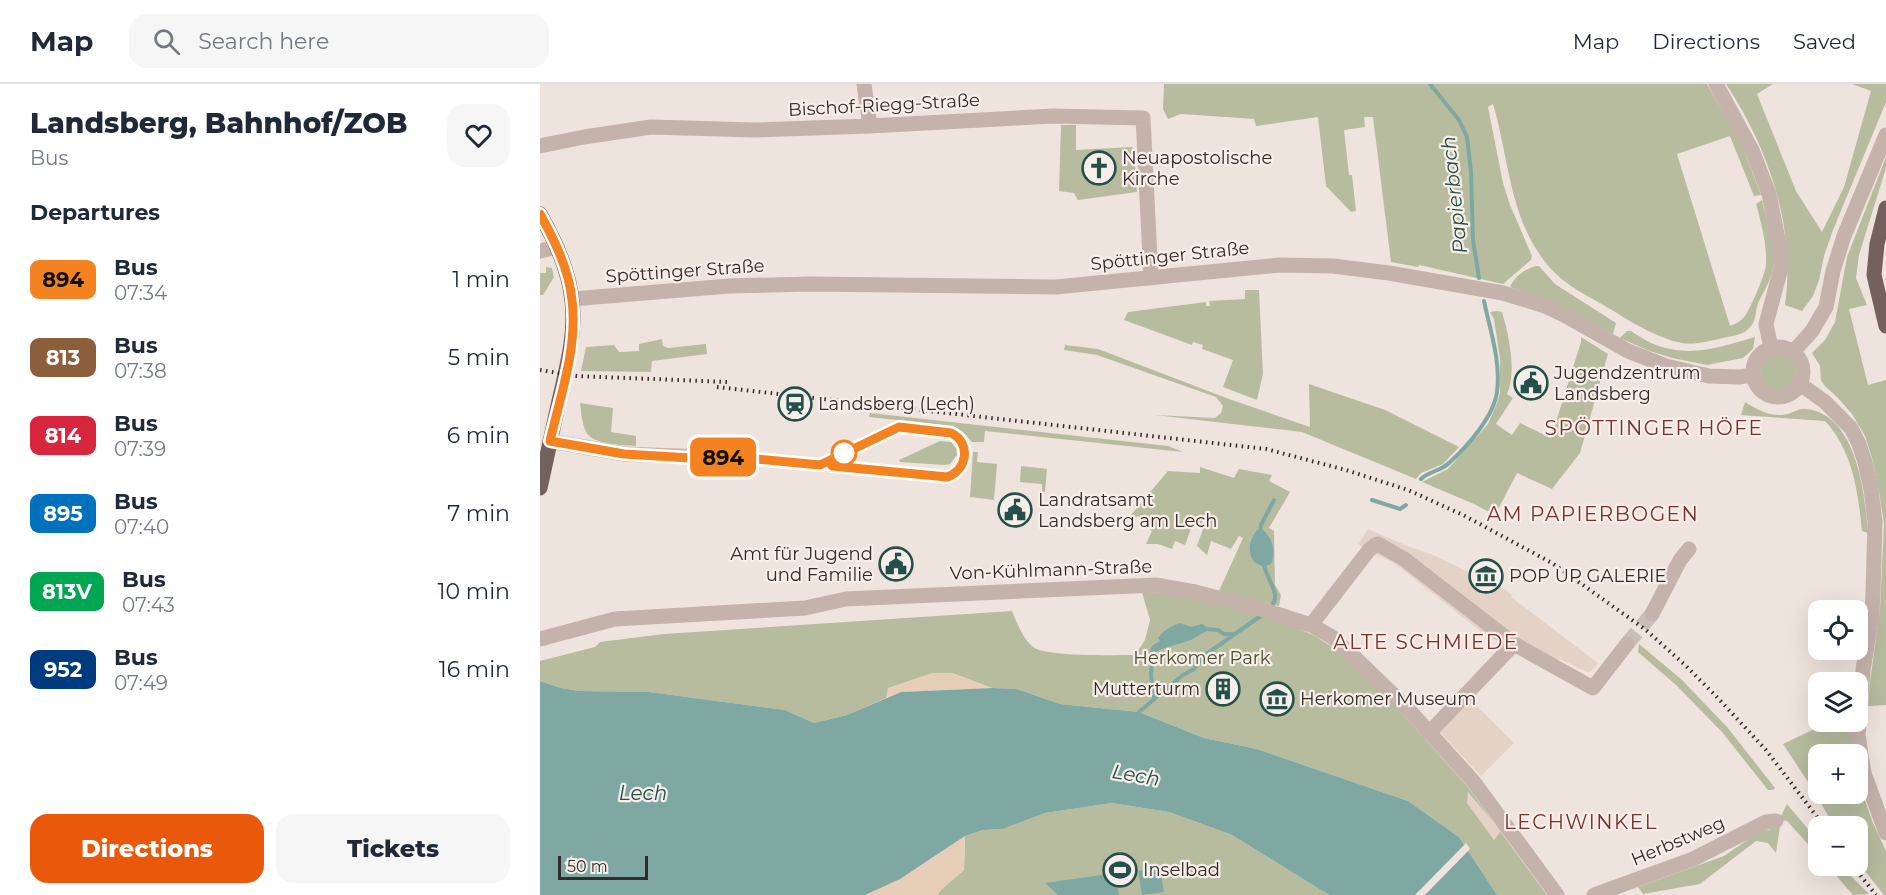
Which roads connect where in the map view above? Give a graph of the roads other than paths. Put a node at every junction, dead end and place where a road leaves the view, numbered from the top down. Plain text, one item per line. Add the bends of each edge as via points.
1 (864, 84) edge
2 (1716, 84) edge
3 (870, 126) junction
4 (1886, 135) edge
5 (540, 146) edge
6 (1886, 208) edge
7 (540, 214) edge
8 (556, 247) junction
9 (540, 251) edge
10 (1151, 278) junction
11 (572, 299) junction
12 (1886, 326) edge
13 (1771, 348) junction
14 (1792, 352) junction
15 (1753, 375) junction
16 (1800, 384) junction
17 (550, 441) junction
18 (706, 457) dead end
19 (540, 488) edge
20 (1689, 549) dead end
21 (1652, 614) tunnel mouth
22 (1311, 625) junction
23 (540, 631) edge
24 (567, 632) junction
25 (540, 639) edge
26 (1514, 644) junction
27 (1627, 644) tunnel mouth
28 (1429, 733) junction
29 (1776, 821) dead end
30 (1886, 833) edge
31 (1557, 895) edge
32 (1594, 895) edge

1 - 3 street
2 - 13 street via 1752,150 1769,194 1781,268 1766,324
3 - 5 street, Bischof-Riegg-Straße via 754,130 651,127
3 - 10 street, Bischof-Riegg-Straße via 1053,116 1143,118
4 - 14 street via 1844,236 1826,307 1812,331
6 - 12 main road via 1874,275
7 - 8 main road
8 - 9 street
8 - 11 main road
10 - 11 street, Spöttinger Straße via 1056,287 729,286
10 - 15 street, Spöttinger Straße via 1280,265 1389,273 1487,289 1545,306 1628,351 1666,366 1709,376
11 - 17 main road via 569,357
13 - 14 street via 1782,347
13 - 15 street via 1757,358
14 - 16 street via 1802,366
15 - 16 street via 1757,387 1773,397 1792,394
16 - 30 street via 1851,428 1871,489 1875,521 1872,603 1858,735 1863,773
17 - 18 street via 624,454
17 - 19 main road
20 - 21 street
22 - 24 street, Von-Kühlmann-Straße via 1195,592 1145,585 846,599 805,608 615,619
22 - 26 street via 1372,547 1381,545
22 - 28 street, Von-Kühlmann-Straße via 1332,637 1366,667
23 - 24 street, Von-Kühlmann-Straße
24 - 25 street, Von-Kühlmann-Straße
26 - 27 street via 1593,688
26 - 28 street
28 - 31 street, Von-Kühlmann-Straße via 1473,781
29 - 32 street, Herbstweg via 1766,822 1694,859

